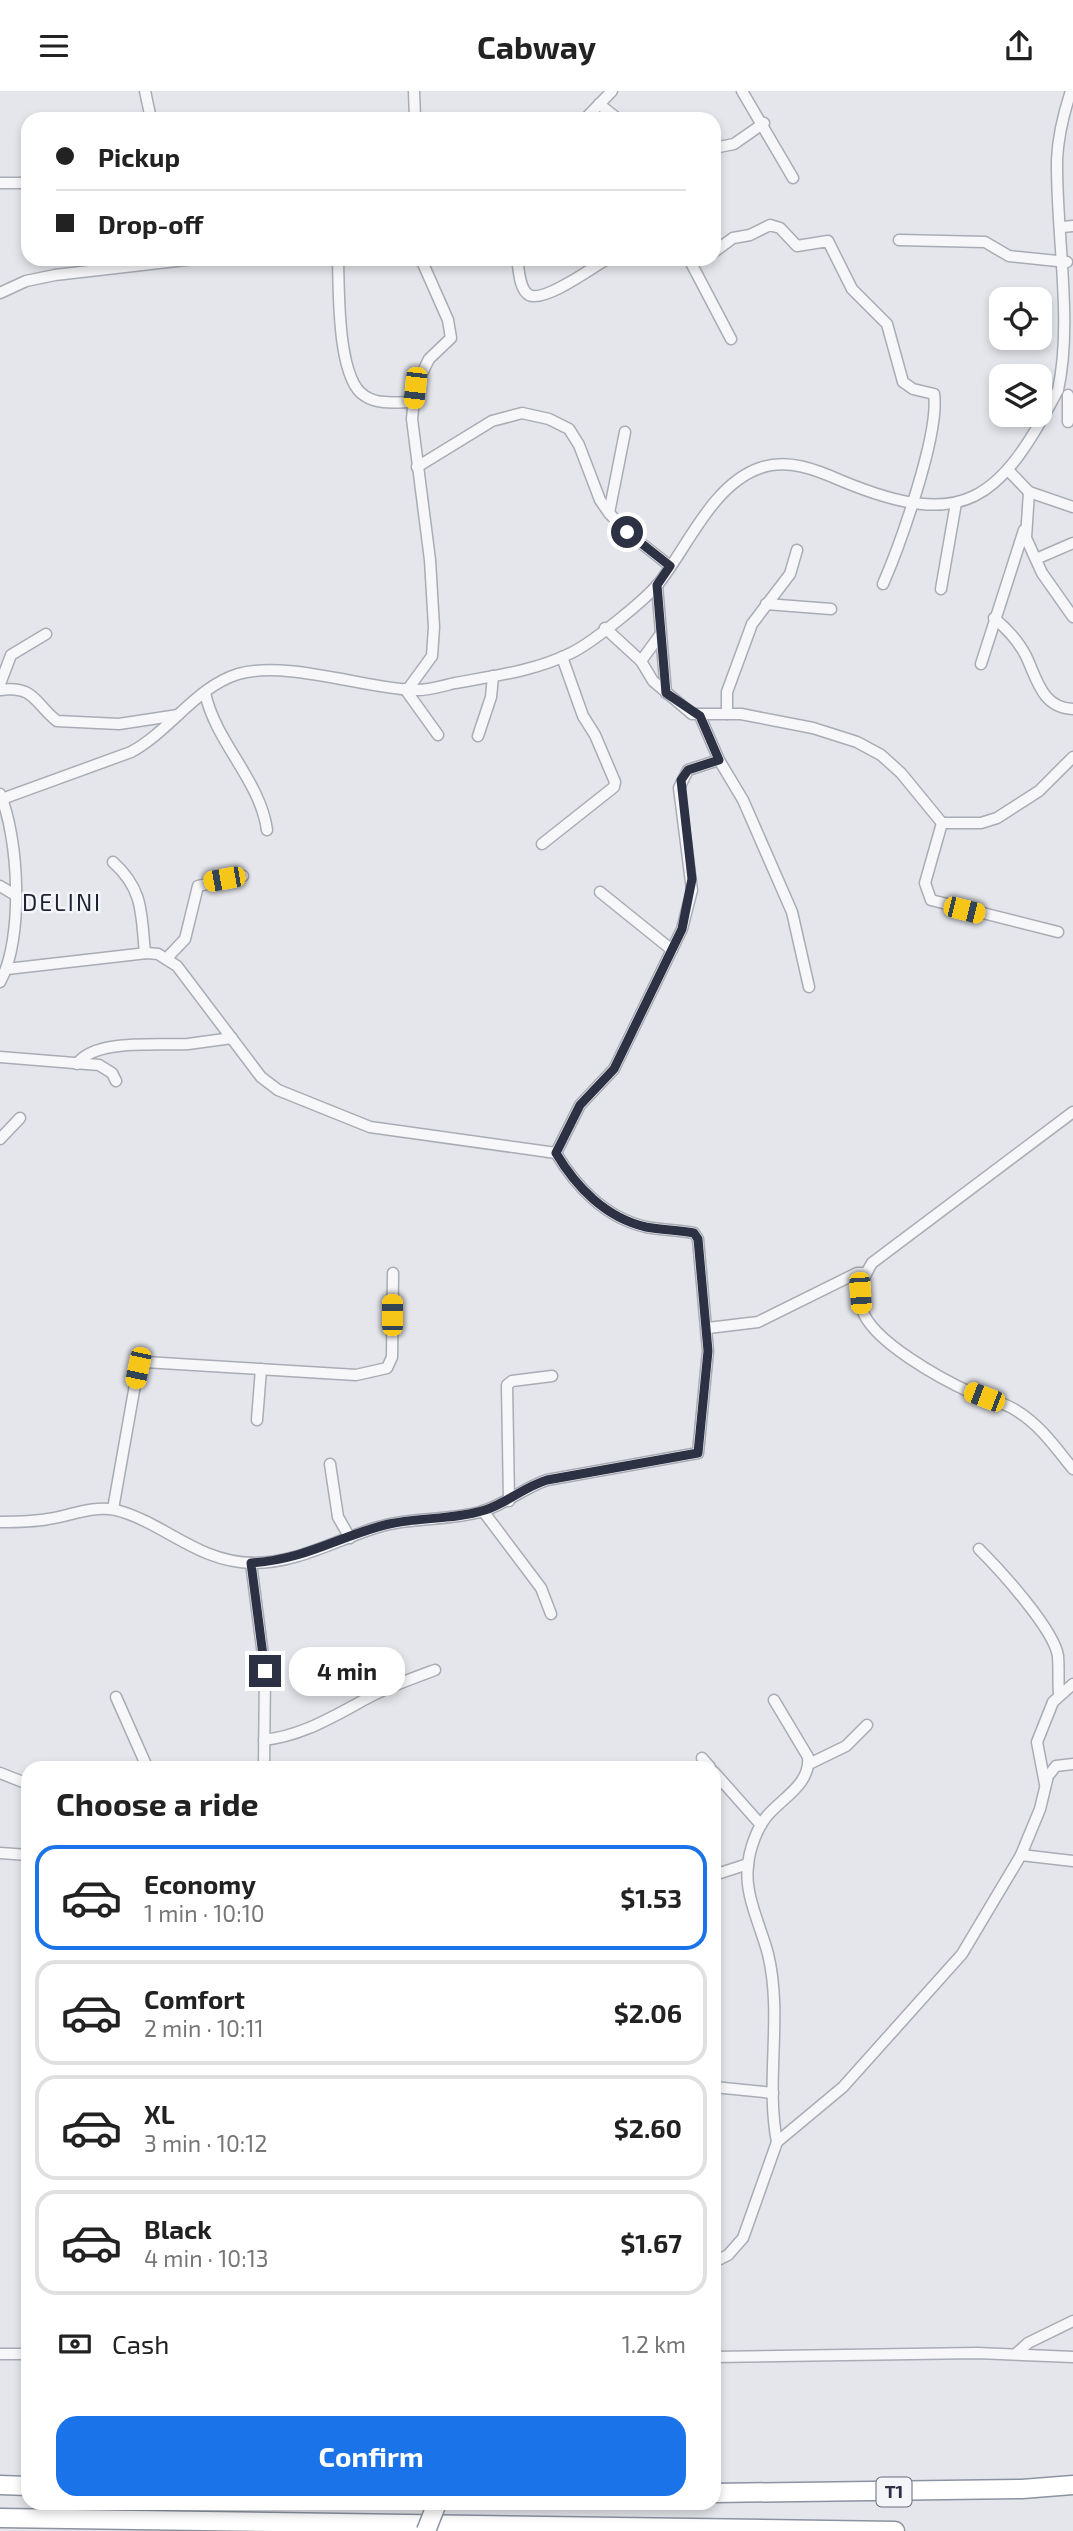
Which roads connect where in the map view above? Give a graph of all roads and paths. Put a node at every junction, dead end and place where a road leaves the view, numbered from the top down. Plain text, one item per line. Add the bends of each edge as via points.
1 (145, 91) edge
2 (414, 91) edge
3 (612, 91) edge
4 (756, 91) edge
5 (1071, 91) edge
6 (743, 92) edge
7 (598, 104) junction
8 (150, 112) edge
9 (415, 112) edge
10 (591, 112) edge
11 (609, 112) edge
12 (764, 123) junction
13 (721, 147) edge
14 (793, 178) dead end
15 (0, 183) edge
16 (21, 183) edge
17 (1068, 226) edge
18 (900, 240) dead end
19 (721, 247) edge
20 (1068, 262) junction
21 (126, 266) edge
22 (338, 266) edge
23 (424, 266) edge
24 (518, 266) edge
25 (595, 266) edge
26 (693, 266) edge
27 (0, 293) edge
28 (731, 339) dead end
29 (1058, 389) junction
30 (1071, 396) edge
31 (414, 402) junction
32 (1068, 422) dead end
33 (625, 432) dead end
34 (417, 467) junction
35 (1009, 471) junction
36 (1030, 492) junction
37 (956, 503) junction
38 (912, 504) junction
39 (1073, 507) edge
40 (609, 513) junction
41 (1024, 530) junction
42 (1073, 543) edge
43 (797, 550) dead end
44 (1035, 559) junction
45 (670, 566) junction
46 (883, 584) dead end
47 (657, 585) junction
48 (941, 589) dead end
49 (1068, 599) edge
50 (766, 604) junction
51 (831, 609) dead end
52 (1073, 617) edge
53 (994, 618) junction
54 (605, 628) junction
55 (46, 634) dead end
56 (660, 635) junction
57 (562, 657) junction
58 (641, 661) junction
59 (982, 664) dead end
60 (493, 676) junction
61 (0, 684) edge
62 (406, 689) junction
63 (0, 690) edge
64 (205, 693) junction
65 (666, 693) junction
66 (1073, 709) edge
67 (727, 714) junction
68 (180, 715) junction
69 (700, 716) junction
70 (439, 735) dead end
71 (478, 736) dead end
72 (1073, 757) edge
73 (719, 760) junction
74 (1, 796) edge
75 (942, 823) junction
76 (267, 830) dead end
77 (5, 833) edge
78 (542, 843) dead end
79 (113, 862) dead end
80 (243, 876) dead end
81 (0, 886) edge
82 (600, 892) dead end
83 (15, 895) junction
84 (1058, 932) dead end
85 (672, 950) junction
86 (145, 953) junction
87 (167, 958) junction
88 (7, 969) junction
89 (0, 982) edge
90 (809, 987) dead end
91 (232, 1038) junction
92 (0, 1057) edge
93 (77, 1064) junction
94 (116, 1081) dead end
95 (1073, 1112) edge
96 (20, 1118) dead end
97 (0, 1139) edge
98 (556, 1153) junction
99 (393, 1273) dead end
100 (866, 1273) junction
101 (708, 1328) junction
102 (261, 1369) junction
103 (552, 1376) dead end
104 (257, 1420) dead end
105 (330, 1464) dead end
106 (1073, 1469) edge
107 (509, 1501) junction
108 (113, 1510) junction
109 (483, 1511) junction
110 (0, 1523) edge
111 (350, 1538) junction
112 (979, 1549) dead end
113 (251, 1563) junction
114 (551, 1614) dead end
115 (435, 1670) dead end
116 (1073, 1684) edge
117 (1059, 1695) junction
118 (116, 1697) dead end
119 (774, 1700) dead end
120 (866, 1725) dead end
121 (264, 1740) junction
122 (702, 1758) dead end
123 (144, 1761) edge
124 (264, 1761) edge
125 (705, 1761) edge
126 (809, 1764) junction
127 (1073, 1764) edge
128 (0, 1773) edge
129 (721, 1780) edge
130 (21, 1781) edge
131 (1045, 1785) junction
132 (761, 1825) junction
133 (0, 1853) edge
134 (21, 1854) edge
135 (1021, 1855) junction
136 (1073, 1861) edge
137 (748, 1864) junction
138 (721, 1873) edge
139 (721, 2088) edge
140 (773, 2093) junction
141 (777, 2141) junction
142 (721, 2258) edge
143 (1073, 2322) edge
144 (1017, 2353) junction
145 (0, 2354) edge
146 (21, 2354) edge
147 (721, 2357) edge
148 (1073, 2357) edge
149 (1073, 2485) edge
150 (0, 2486) edge
151 (21, 2486) edge
152 (721, 2493) edge
153 (434, 2510) edge
154 (0, 2518) edge
155 (205, 2520) junction
156 (711, 2527) junction
157 (232, 2531) edge
158 (426, 2531) edge
159 (686, 2531) edge
160 (895, 2531) edge

1 - 8 street
2 - 9 street
3 - 7 street
4 - 6 street
5 - 17 street via 1057,159
6 - 12 street
7 - 10 street
7 - 11 street
12 - 13 street via 734,144
12 - 14 street
15 - 16 street
17 - 20 street
18 - 20 street via 985,242 1009,256
19 - 38 street via 770,225 780,228 797,246 831,244 852,289 887,324 904,382 934,394
20 - 29 street via 1071,342
21 - 27 street via 26,281
22 - 31 street via 351,380 367,398
23 - 31 street via 451,338 429,359 415,388
24 - 25 street via 522,288 537,296 549,294
26 - 28 street
29 - 30 street
29 - 35 street
30 - 32 street
31 - 34 street
33 - 40 street
34 - 40 street via 492,421 522,413 549,419 569,429
34 - 62 street via 434,627 432,656
35 - 36 street
35 - 37 street via 979,495
36 - 39 street
36 - 41 street
37 - 38 street
37 - 48 street
38 - 45 street via 866,491 813,468 781,464 760,468 717,501
38 - 46 street
40 - 45 street
41 - 44 street
41 - 53 street
42 - 44 street
43 - 50 street via 790,574
44 - 49 street
45 - 47 street
47 - 54 street
47 - 56 street
49 - 52 street
50 - 51 street
50 - 67 street via 752,624 731,679
53 - 59 street
53 - 66 street via 1021,647 1047,698 1059,708
54 - 57 street
54 - 58 street
55 - 61 street via 11,655
56 - 58 street
56 - 65 street
57 - 60 street
57 - 78 street via 583,716 615,782
58 - 65 street
60 - 62 street
60 - 71 street
62 - 64 street via 262,670 241,673
62 - 70 street
63 - 68 street via 13,688 33,695 57,721 120,724
64 - 68 street
64 - 76 street via 212,719 265,811
65 - 69 street
67 - 69 street
67 - 75 street via 813,728 857,741 901,773
68 - 74 street via 131,752
69 - 73 street
72 - 75 street via 1055,778 997,818 981,823
73 - 85 street via 688,770 681,780 692,890
73 - 90 street via 743,800 792,912
74 - 77 street
75 - 84 street via 925,883 931,900
77 - 83 street
79 - 86 street via 135,887
80 - 87 street via 198,887 185,939
81 - 83 street
82 - 85 street
83 - 88 street
85 - 98 street via 614,1069 580,1105
86 - 87 street
86 - 88 street
87 - 91 street
88 - 89 street
91 - 93 street via 132,1045 88,1053
91 - 98 street via 270,1086 370,1127
92 - 93 street
93 - 94 street via 107,1068
95 - 100 street via 914,1229
96 - 97 street
98 - 101 street via 582,1190 615,1215 645,1226 694,1233
99 - 102 street via 392,1357 387,1368 356,1375
100 - 101 street via 857,1273 758,1322
100 - 106 street via 860,1293 862,1311 876,1329 917,1362 1027,1417
101 - 107 street via 698,1453 547,1480
102 - 104 street
102 - 108 street via 145,1362 138,1368
103 - 107 street via 507,1385
105 - 111 street via 338,1517
107 - 109 street
108 - 110 street
108 - 113 street via 134,1516 203,1553
109 - 111 street via 389,1524
109 - 114 street via 541,1588
111 - 113 street via 296,1557
112 - 117 street via 1002,1571 1046,1631 1058,1654
113 - 121 street via 265,1671
115 - 121 street via 356,1704 326,1723
116 - 117 street
117 - 131 street via 1037,1742
118 - 123 street
119 - 126 street
120 - 126 street via 846,1746
121 - 124 street
122 - 125 street
126 - 132 street via 797,1788
127 - 131 street via 1056,1766
128 - 130 street
129 - 132 street
131 - 135 street
132 - 137 street
133 - 134 street
135 - 136 street
135 - 141 street via 950,1970 843,2087
137 - 138 street
137 - 140 street via 772,1976
139 - 140 street
140 - 141 street
141 - 142 street via 743,2238
143 - 144 street
144 - 147 street
144 - 148 street
145 - 146 street
149 - 152 highway, T1
150 - 151 highway
153 - 158 highway, bridge
154 - 155 highway, T1
155 - 156 highway, T1
155 - 157 highway
156 - 159 highway
156 - 160 highway, T1

